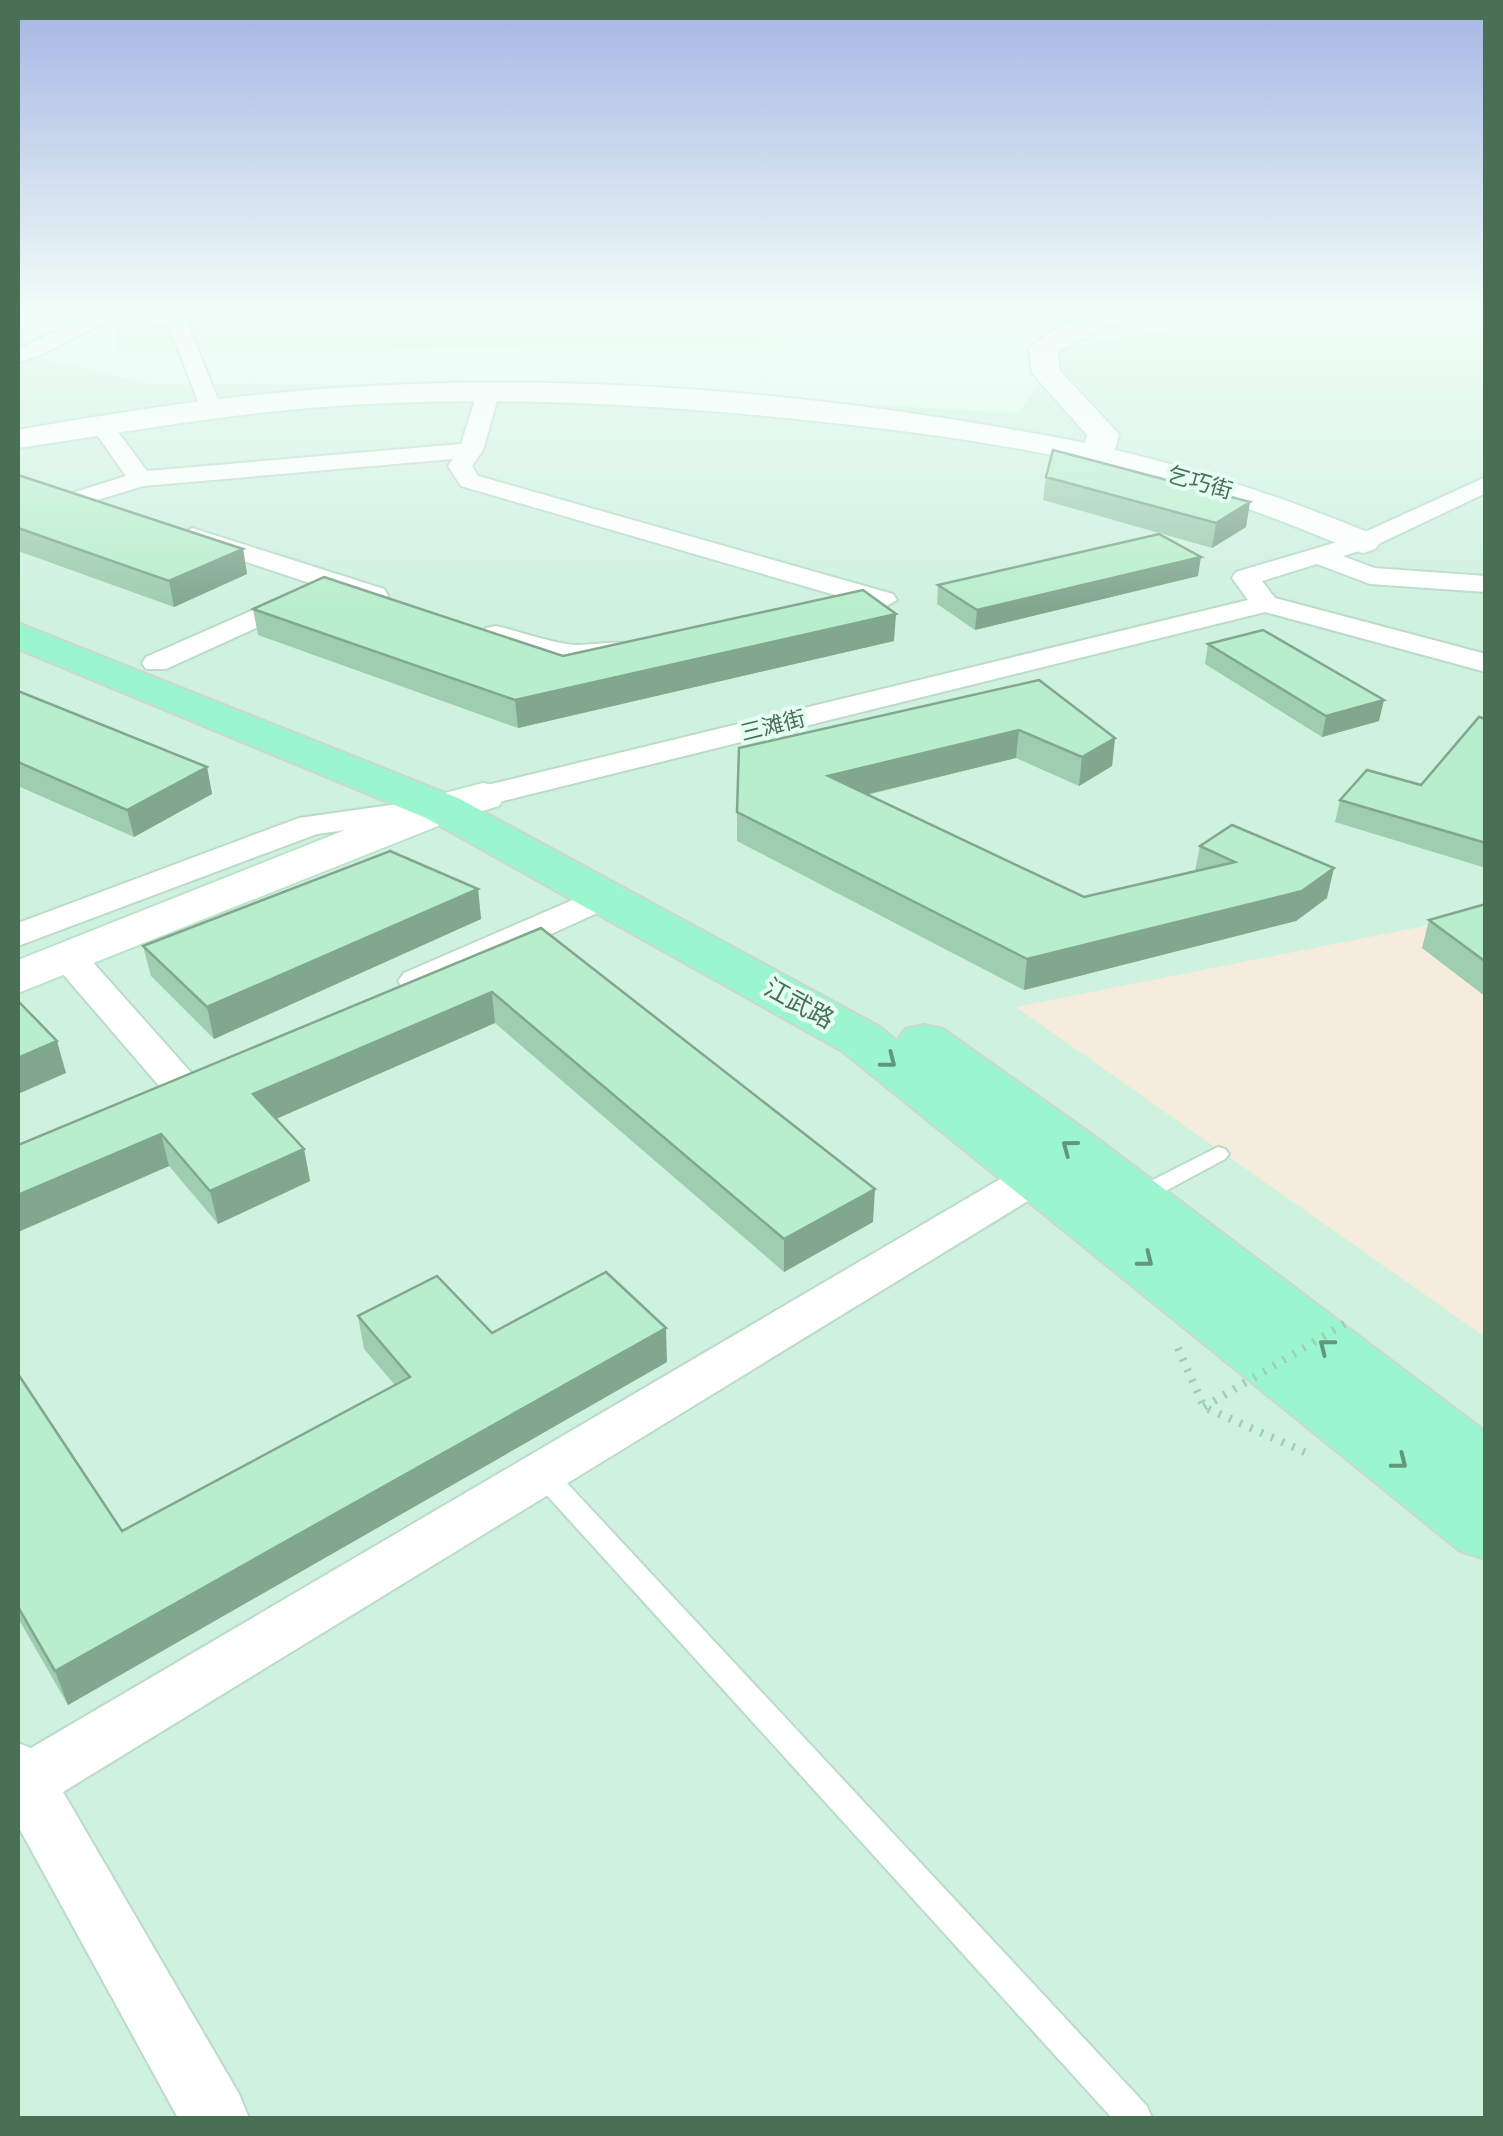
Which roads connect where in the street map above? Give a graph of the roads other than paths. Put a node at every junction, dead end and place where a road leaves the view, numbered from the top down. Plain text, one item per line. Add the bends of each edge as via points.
1 (225, 408) edge
2 (484, 408) edge
3 (769, 408) edge
4 (1078, 408) edge
5 (210, 409) joint
6 (101, 425) junction
7 (18, 439) edge
8 (471, 450) junction
9 (1097, 456) junction
10 (140, 480) junction
11 (1486, 484) edge
12 (115, 511) edge
13 (170, 529) edge
14 (1363, 542) junction
15 (1319, 556) junction
16 (334, 582) junction
17 (1486, 584) edge
18 (1265, 604) junction
19 (409, 606) edge
20 (18, 610) edge
21 (824, 610) edge
22 (466, 624) edge
23 (18, 635) edge
24 (650, 643) edge
25 (1486, 663) edge
26 (156, 664) junction
27 (462, 802) junction
28 (605, 897) junction
29 (18, 935) edge
30 (69, 958) junction
31 (18, 978) edge
32 (376, 1000) edge
33 (145, 1102) edge
34 (1218, 1154) dead end
35 (1039, 1176) junction
36 (1136, 1198) junction
37 (1486, 1471) edge
38 (542, 1473) junction
39 (1486, 1530) edge
40 (20, 1780) edge
41 (215, 2118) edge
42 (1135, 2118) edge

1 - 5 street, 乞巧街
2 - 8 street
3 - 9 street, 乞巧街 via 934,425
4 - 9 street via 1103,434
5 - 6 street, 乞巧街
6 - 7 street, 乞巧街
6 - 10 street
8 - 10 street
8 - 21 street via 460,466 470,481 883,600
9 - 14 street, 乞巧街 via 1258,500
10 - 12 street via 78,499
11 - 14 street
13 - 16 street
14 - 15 street
15 - 17 street via 1370,576
15 - 18 street via 1245,578
16 - 19 street
16 - 26 street
18 - 25 street
18 - 27 street, 三滩街
20 - 26 main road, 江武路
22 - 24 street via 570,654
23 - 27 main road, 江武路
26 - 27 main road, 江武路
27 - 28 main road, 江武路
27 - 29 street via 311,825
27 - 30 street, 三滩街
36 -> 27 main road, 江武路 via 895,1021
28 - 32 street
28 -> 35 main road, 江武路 via 861,1038
30 - 31 street, 三滩街
30 - 33 street via 199,1078
34 - 36 lane
35 - 38 street
35 -> 39 main road, 江武路
37 -> 36 main road, 江武路
38 - 40 street
38 - 42 lane
40 - 41 street

